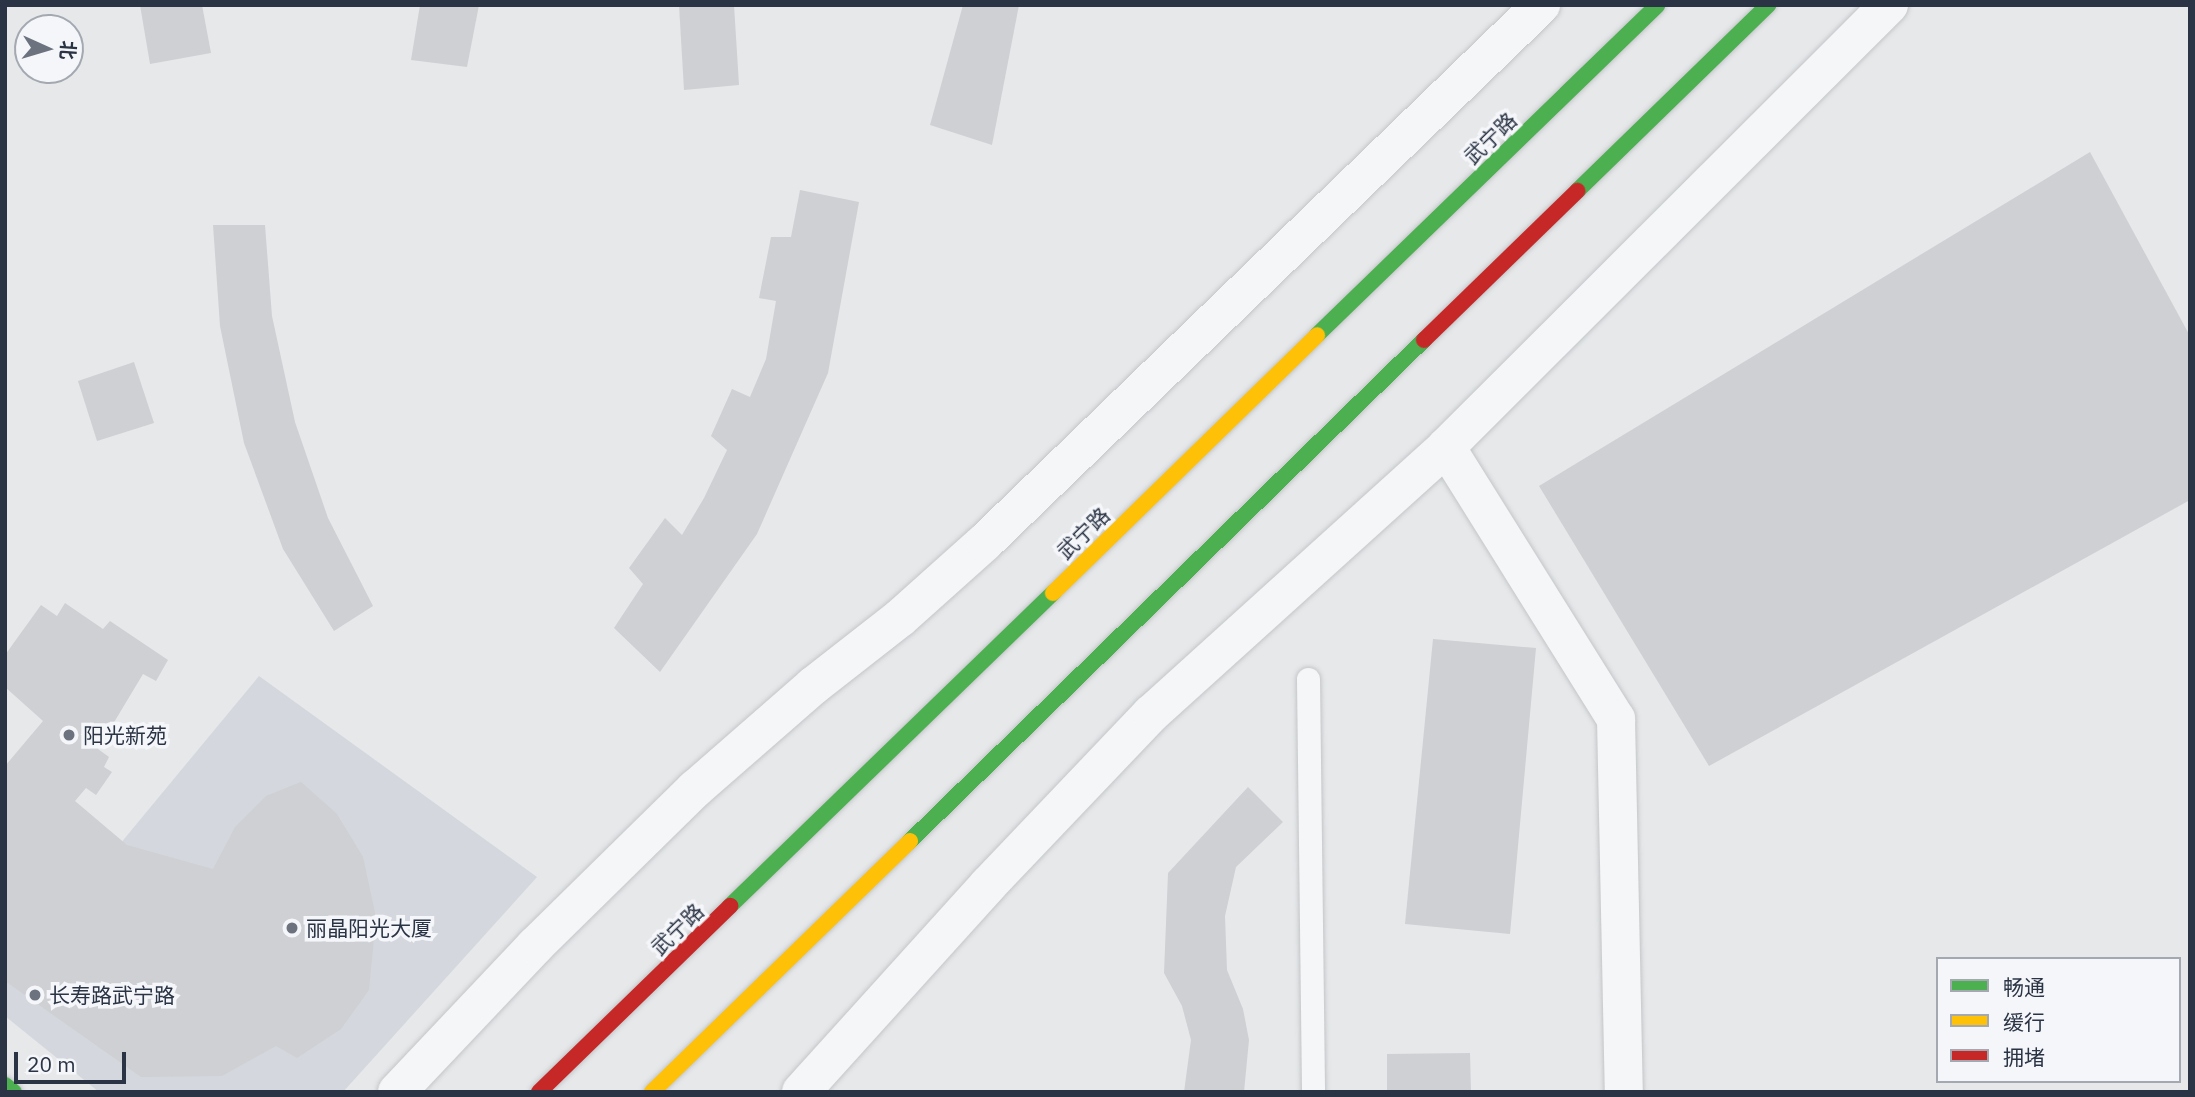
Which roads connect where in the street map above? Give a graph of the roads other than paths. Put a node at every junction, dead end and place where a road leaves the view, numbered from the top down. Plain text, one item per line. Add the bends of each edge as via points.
1 (1541, 5) edge
2 (1657, 5) edge
3 (1768, 5) edge
4 (1889, 5) edge
5 (1446, 447) junction
6 (1308, 679) dead end
7 (5, 1085) edge
8 (14, 1092) edge
9 (397, 1092) edge
10 (539, 1092) edge
11 (652, 1092) edge
12 (801, 1092) edge
13 (1313, 1092) edge
14 (1624, 1092) edge

1 - 9 street via 985,542 695,789 535,946
2 - 10 main road, 武宁路
3 - 11 main road
4 - 5 street
5 - 12 street via 1151,715 988,885
5 - 14 street via 1616,719
6 - 13 lane
7 - 8 main road

